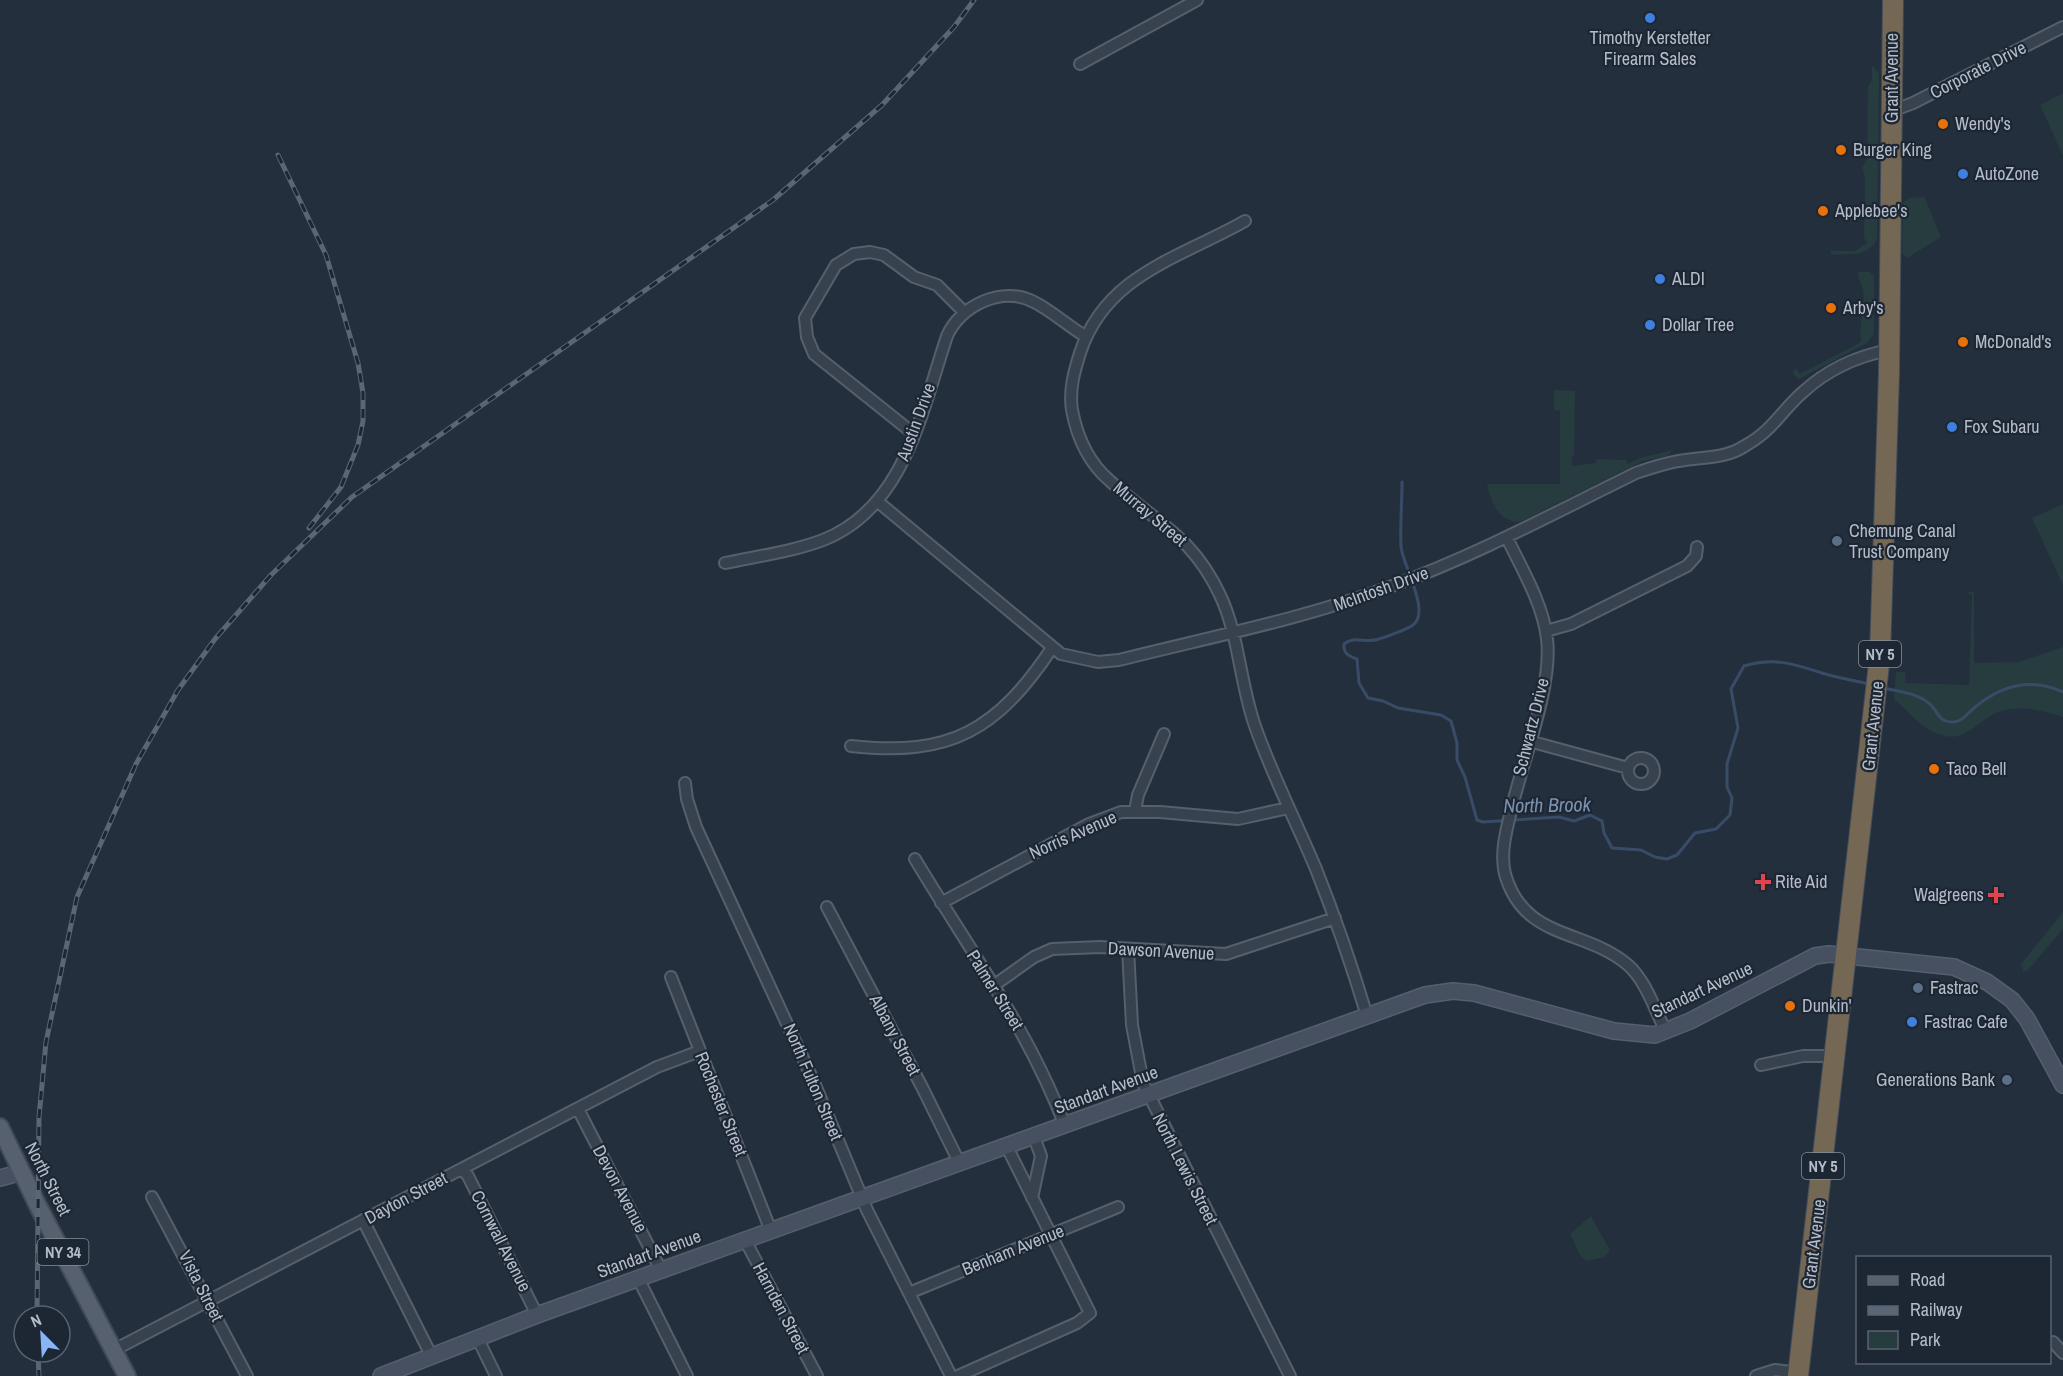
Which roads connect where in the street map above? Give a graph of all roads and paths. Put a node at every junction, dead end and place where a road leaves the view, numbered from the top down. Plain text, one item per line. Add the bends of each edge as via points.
1 (1197, 0) edge
2 (1893, 0) edge
3 (2063, 27) edge
4 (1080, 64) dead end
5 (1892, 111) junction
6 (1245, 222) dead end
7 (964, 312) junction
8 (1085, 336) junction
9 (1889, 350) junction
10 (914, 434) junction
11 (877, 501) junction
12 (1507, 538) junction
13 (1697, 547) dead end
14 (725, 562) dead end
15 (1546, 631) junction
16 (1232, 634) junction
17 (1052, 648) junction
18 (1164, 734) dead end
19 (1529, 741) junction
20 (851, 746) dead end
21 (1628, 768) dead end
22 (685, 783) dead end
23 (1288, 808) junction
24 (1135, 811) junction
25 (915, 859) dead end
26 (941, 903) junction
27 (826, 907) dead end
28 (1335, 918) junction
29 (1128, 949) junction
30 (1847, 955) junction
31 (671, 977) dead end
32 (993, 986) junction
33 (1368, 1016) junction
34 (1666, 1032) junction
35 (700, 1051) junction
36 (1836, 1056) junction
37 (1761, 1065) dead end
38 (2063, 1085) edge
39 (1148, 1095) junction
40 (578, 1109) junction
41 (1065, 1126) junction
42 (0, 1127) edge
43 (1034, 1137) junction
44 (1007, 1147) junction
45 (960, 1164) junction
46 (462, 1169) junction
47 (22, 1172) junction
48 (0, 1178) edge
49 (152, 1197) dead end
50 (862, 1198) junction
51 (1032, 1198) junction
52 (1118, 1207) dead end
53 (363, 1220) junction
54 (771, 1231) junction
55 (1051, 1235) junction
56 (745, 1240) junction
57 (661, 1270) junction
58 (638, 1278) junction
59 (909, 1293) junction
60 (207, 1301) junction
61 (537, 1315) junction
62 (477, 1337) junction
63 (2053, 1342) dead end
64 (114, 1350) junction
65 (2063, 1353) edge
66 (431, 1355) junction
67 (1799, 1374) edge
68 (127, 1376) edge
69 (247, 1376) edge
70 (381, 1376) edge
71 (496, 1376) edge
72 (687, 1376) edge
73 (817, 1376) edge
74 (951, 1376) edge
75 (958, 1376) edge
76 (1290, 1376) edge
77 (1756, 1376) edge

1 - 4 street
2 - 5 highway, Grant Avenue / NY 5
3 - 5 street, Corporate Drive
5 - 9 highway, Grant Avenue / NY 5
6 - 8 street, Murray Street via 1160,262 1108,303
7 - 8 street, Austin Drive via 991,299 1027,299
7 - 10 street, Austin Drive via 951,326
7 - 10 street via 937,285 909,274 884,255 870,252 854,254 839,262 805,318 807,337 816,356
8 - 16 street, Murray Street via 1070,393 1086,450 1109,480 1195,553 1222,598
9 - 12 street, McIntosh Drive via 1838,368 1803,392 1768,432 1740,449 1636,472
9 - 30 highway, Grant Avenue / NY 5 via 1880,655
10 - 11 street, Austin Drive via 897,474
11 - 14 street, Austin Drive via 826,539 786,552
11 - 17 street, McIntosh Drive
12 - 15 street, Schwartz Drive
12 - 16 street, McIntosh Drive via 1383,590
13 - 15 street via 1696,556 1687,566 1570,624
15 - 19 street, Schwartz Drive via 1546,671
16 - 17 street, McIntosh Drive via 1098,662 1074,659
16 - 23 street, Murray Street via 1254,723
17 - 20 street via 1011,702 963,735 916,748
18 - 24 street
19 - 21 street
19 - 34 street, Schwartz Drive via 1505,837 1504,866 1510,887 1520,905 1542,924 1627,964 1646,990
22 - 50 street, North Fulton Street via 696,827 813,1080
23 - 24 street, Norris Avenue via 1238,819
23 - 28 street, Murray Street
24 - 26 street, Norris Avenue via 1089,824
25 - 26 street, Palmer Street
26 - 32 street, Palmer Street
27 - 45 street, Albany Street
28 - 29 street, Dawson Avenue via 1226,954
28 - 33 street, Murray Street
29 - 32 street, Dawson Avenue via 1052,949
29 - 39 street, North Lewis Street via 1132,1025
30 - 34 street, Standart Avenue via 1815,956
30 - 36 highway, Grant Avenue / NY 5
30 - 38 street, Standart Avenue via 1954,968 1988,982 2012,1000 2028,1019
31 - 35 street, Rochester Street
32 - 41 street, Palmer Street via 1044,1073
33 - 34 street, Standart Avenue via 1425,995 1465,992 1614,1031 1646,1035
33 - 39 street, Standart Avenue
35 - 40 street, Dayton Street via 657,1067
35 - 54 street, Rochester Street
36 - 37 street via 1803,1056
36 - 67 highway, Grant Avenue / NY 5
39 - 41 street, Standart Avenue
39 - 76 street, North Lewis Street
40 - 46 street, Dayton Street
40 - 57 street, Devon Avenue
41 - 43 street, Standart Avenue
42 - 47 main road, North Street / NY 34
43 - 44 street, Standart Avenue
43 - 51 street via 1041,1156
44 - 45 street, Standart Avenue
44 - 51 street
45 - 50 street, Standart Avenue
46 - 53 street, Dayton Street
46 - 61 street, Cornwall Avenue
47 - 48 street
47 - 64 main road, North Street / NY 34
49 - 60 street, Vista Street
50 - 54 street, Standart Avenue
50 - 59 street, North Fulton Street
51 - 55 street
52 - 55 street, Benham Avenue
53 - 60 street, Dayton Street
53 - 66 street
54 - 56 street, Standart Avenue
55 - 59 street, Benham Avenue
55 - 75 street via 1090,1313 1077,1323
56 - 57 street, Standart Avenue
56 - 73 street, Harnden Street
57 - 58 street, Standart Avenue
58 - 61 street, Standart Avenue
58 - 72 street
59 - 74 street, North Fulton Street
60 - 64 street, Dayton Street
60 - 69 street, Vista Street
61 - 62 street, Standart Avenue
62 - 66 street, Standart Avenue
62 - 71 street
63 - 65 street
64 - 68 main road, North Street / NY 34
66 - 70 street, Standart Avenue
67 - 77 street via 1775,1371

